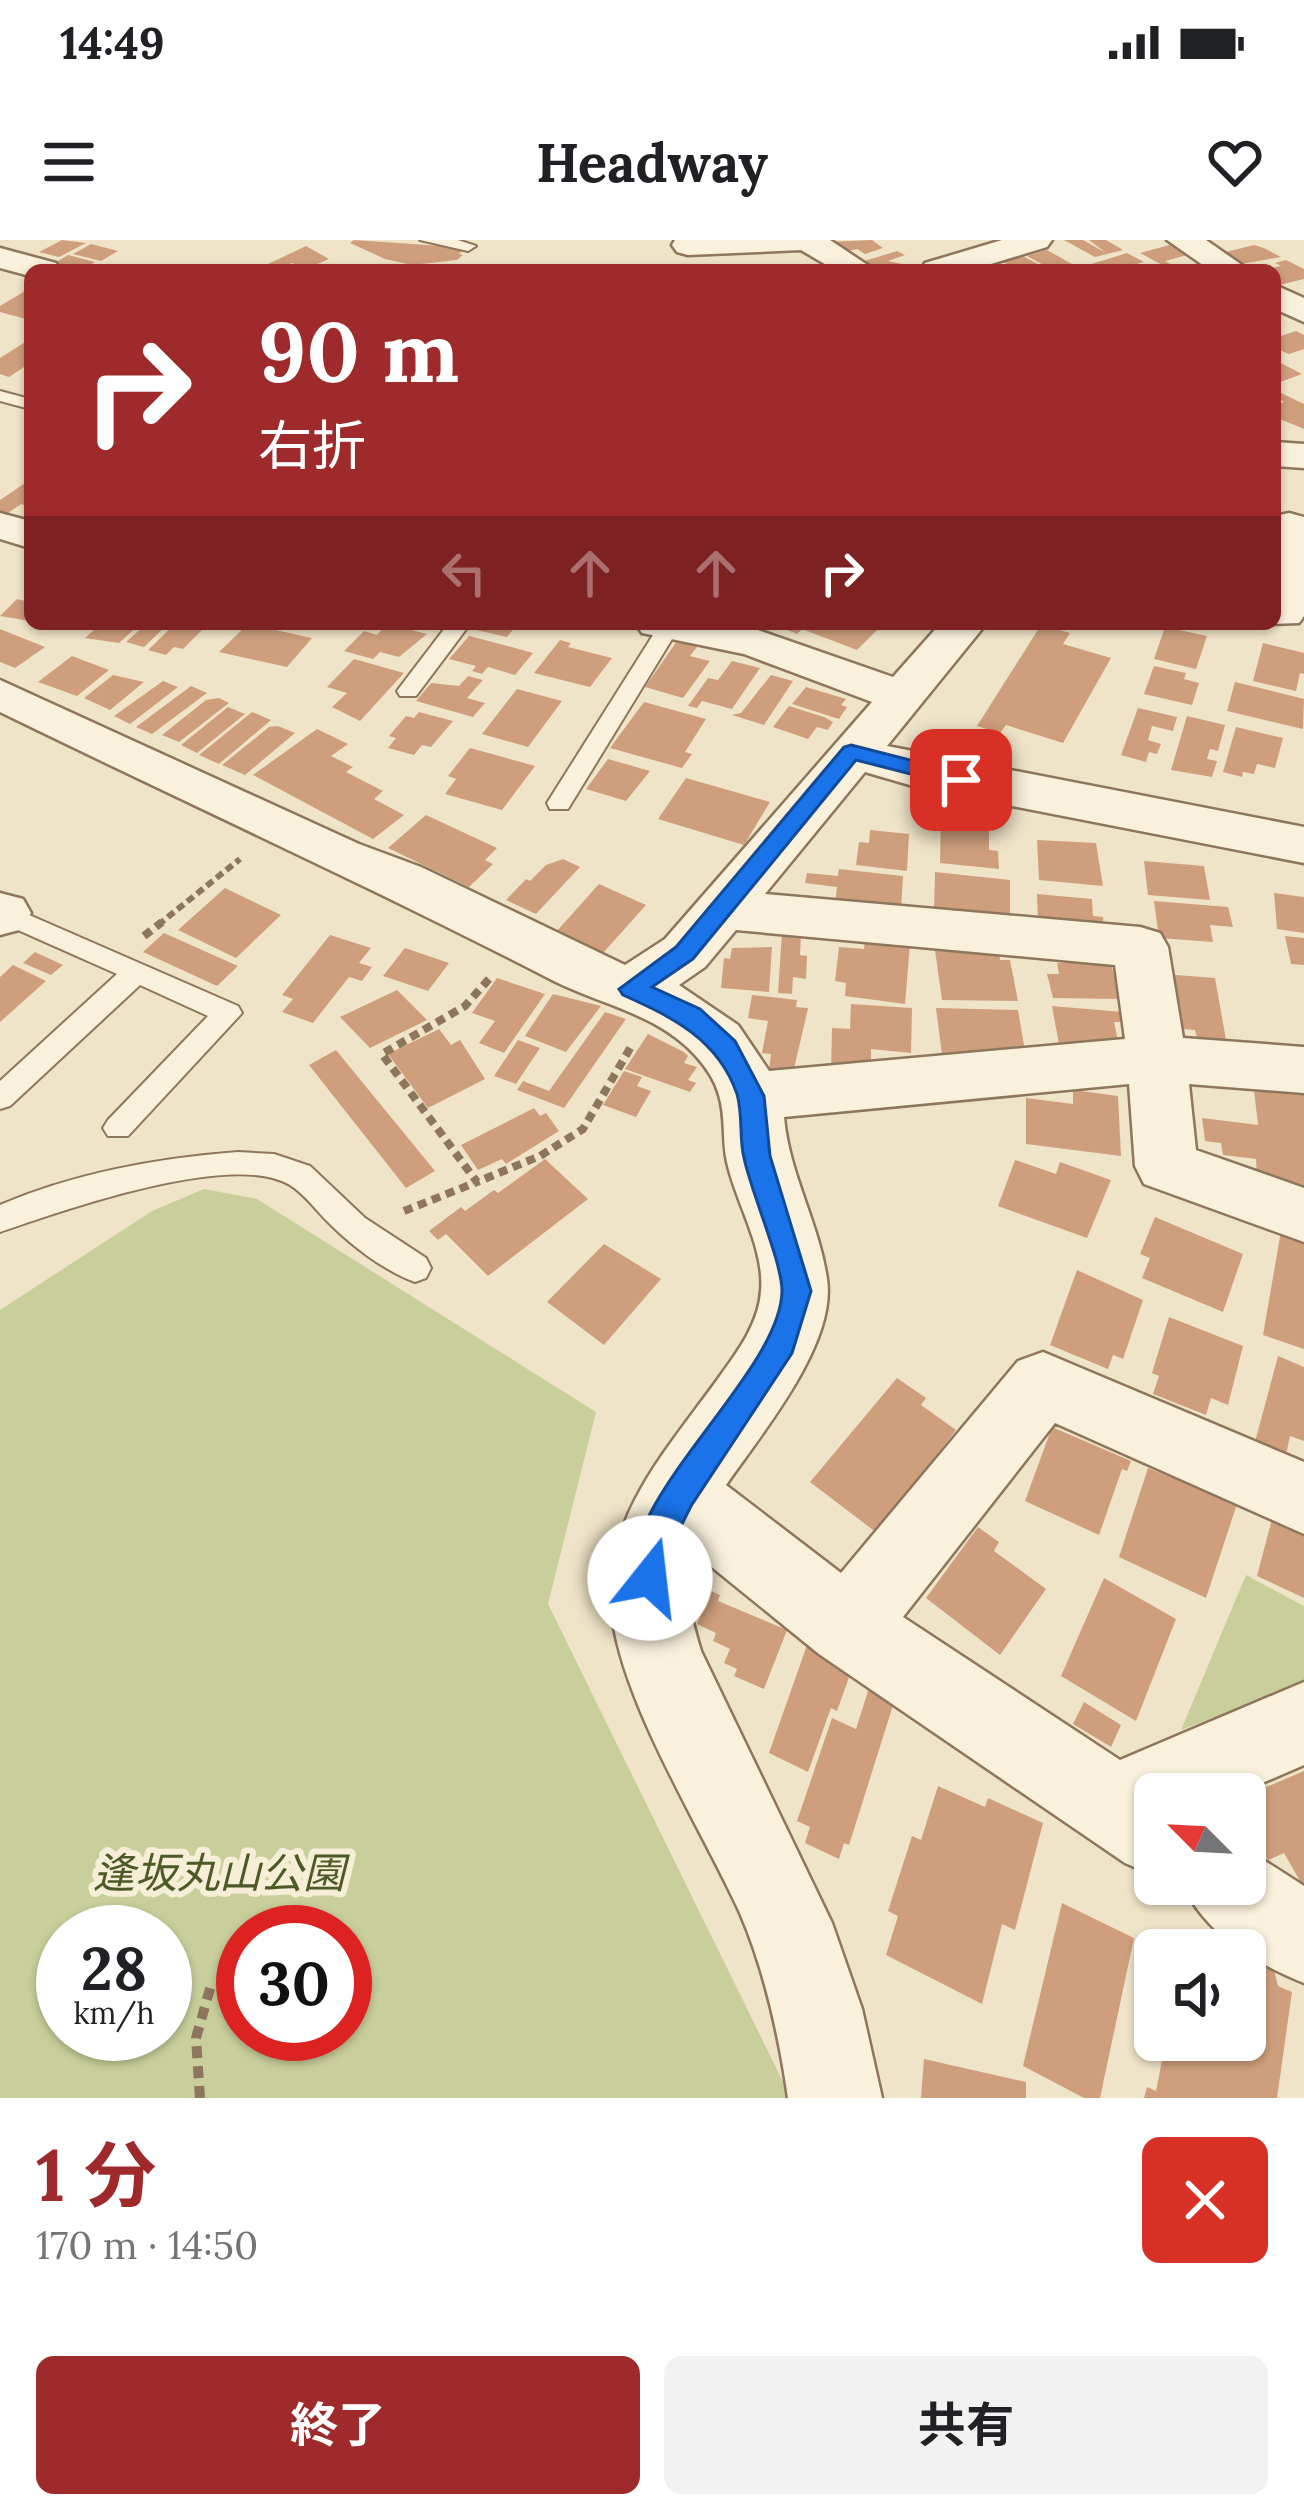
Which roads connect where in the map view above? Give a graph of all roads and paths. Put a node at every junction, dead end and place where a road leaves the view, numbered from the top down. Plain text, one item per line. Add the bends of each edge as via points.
1 (428, 240) edge
2 (1036, 240) edge
3 (1183, 240) edge
4 (810, 241) edge
5 (688, 245) dead end
6 (468, 246) dead end
7 (849, 264) edge
8 (957, 264) edge
9 (1222, 264) edge
10 (1289, 525) dead end
11 (1287, 615) edge
12 (455, 630) edge
13 (660, 630) edge
14 (687, 630) edge
15 (959, 630) edge
16 (409, 691) dead end
17 (0, 694) edge
18 (900, 696) junction
19 (851, 752) junction
20 (559, 803) dead end
21 (279, 828) junction
22 (1304, 845) edge
23 (721, 910) junction
24 (172, 912) dead end
25 (1, 914) edge
26 (532, 945) junction
27 (137, 972) junction
28 (646, 994) junction
29 (1157, 1059) junction
30 (1304, 1070) edge
31 (751, 1096) junction
32 (0, 1098) edge
33 (118, 1127) dead end
34 (477, 1182) junction
35 (404, 1211) dead end
36 (1304, 1215) edge
37 (0, 1219) edge
38 (415, 1268) dead end
39 (680, 1495) junction
40 (1304, 1498) edge
41 (848, 1626) junction
42 (1304, 1723) edge
43 (1216, 1773) edge
44 (1134, 1818) edge
45 (1255, 1905) edge
46 (1304, 1940) edge
47 (211, 1985) dead end
48 (200, 2098) edge
49 (835, 2098) edge

1 - 6 lane
2 - 8 street
3 - 9 street
4 - 5 street
4 - 7 street
10 - 11 street
12 - 16 lane
13 - 20 lane
14 - 18 street via 755,644
15 - 18 street
17 - 21 street
18 - 19 street
19 - 22 street
19 - 23 street
21 - 24 path
21 - 26 street
23 - 28 street
23 - 29 street via 1139,947
25 - 27 lane
26 - 28 street
26 - 34 path via 465,1006 382,1054
27 - 32 lane
27 - 33 lane via 228,1013
28 - 31 street via 691,1015 726,1048
28 - 34 path via 583,1130
29 - 30 street
29 - 31 street
29 - 36 street via 1166,1166
31 - 39 street via 757,1156 796,1291 781,1343
34 - 35 path
37 - 38 lane via 137,1174 249,1166 295,1172
39 - 41 street
39 - 49 street via 651,1552 649,1604 677,1702 787,1921 827,2041
40 - 41 street via 1043,1384
41 - 44 street
42 - 43 street
45 - 46 street
47 - 48 path via 196,2038

